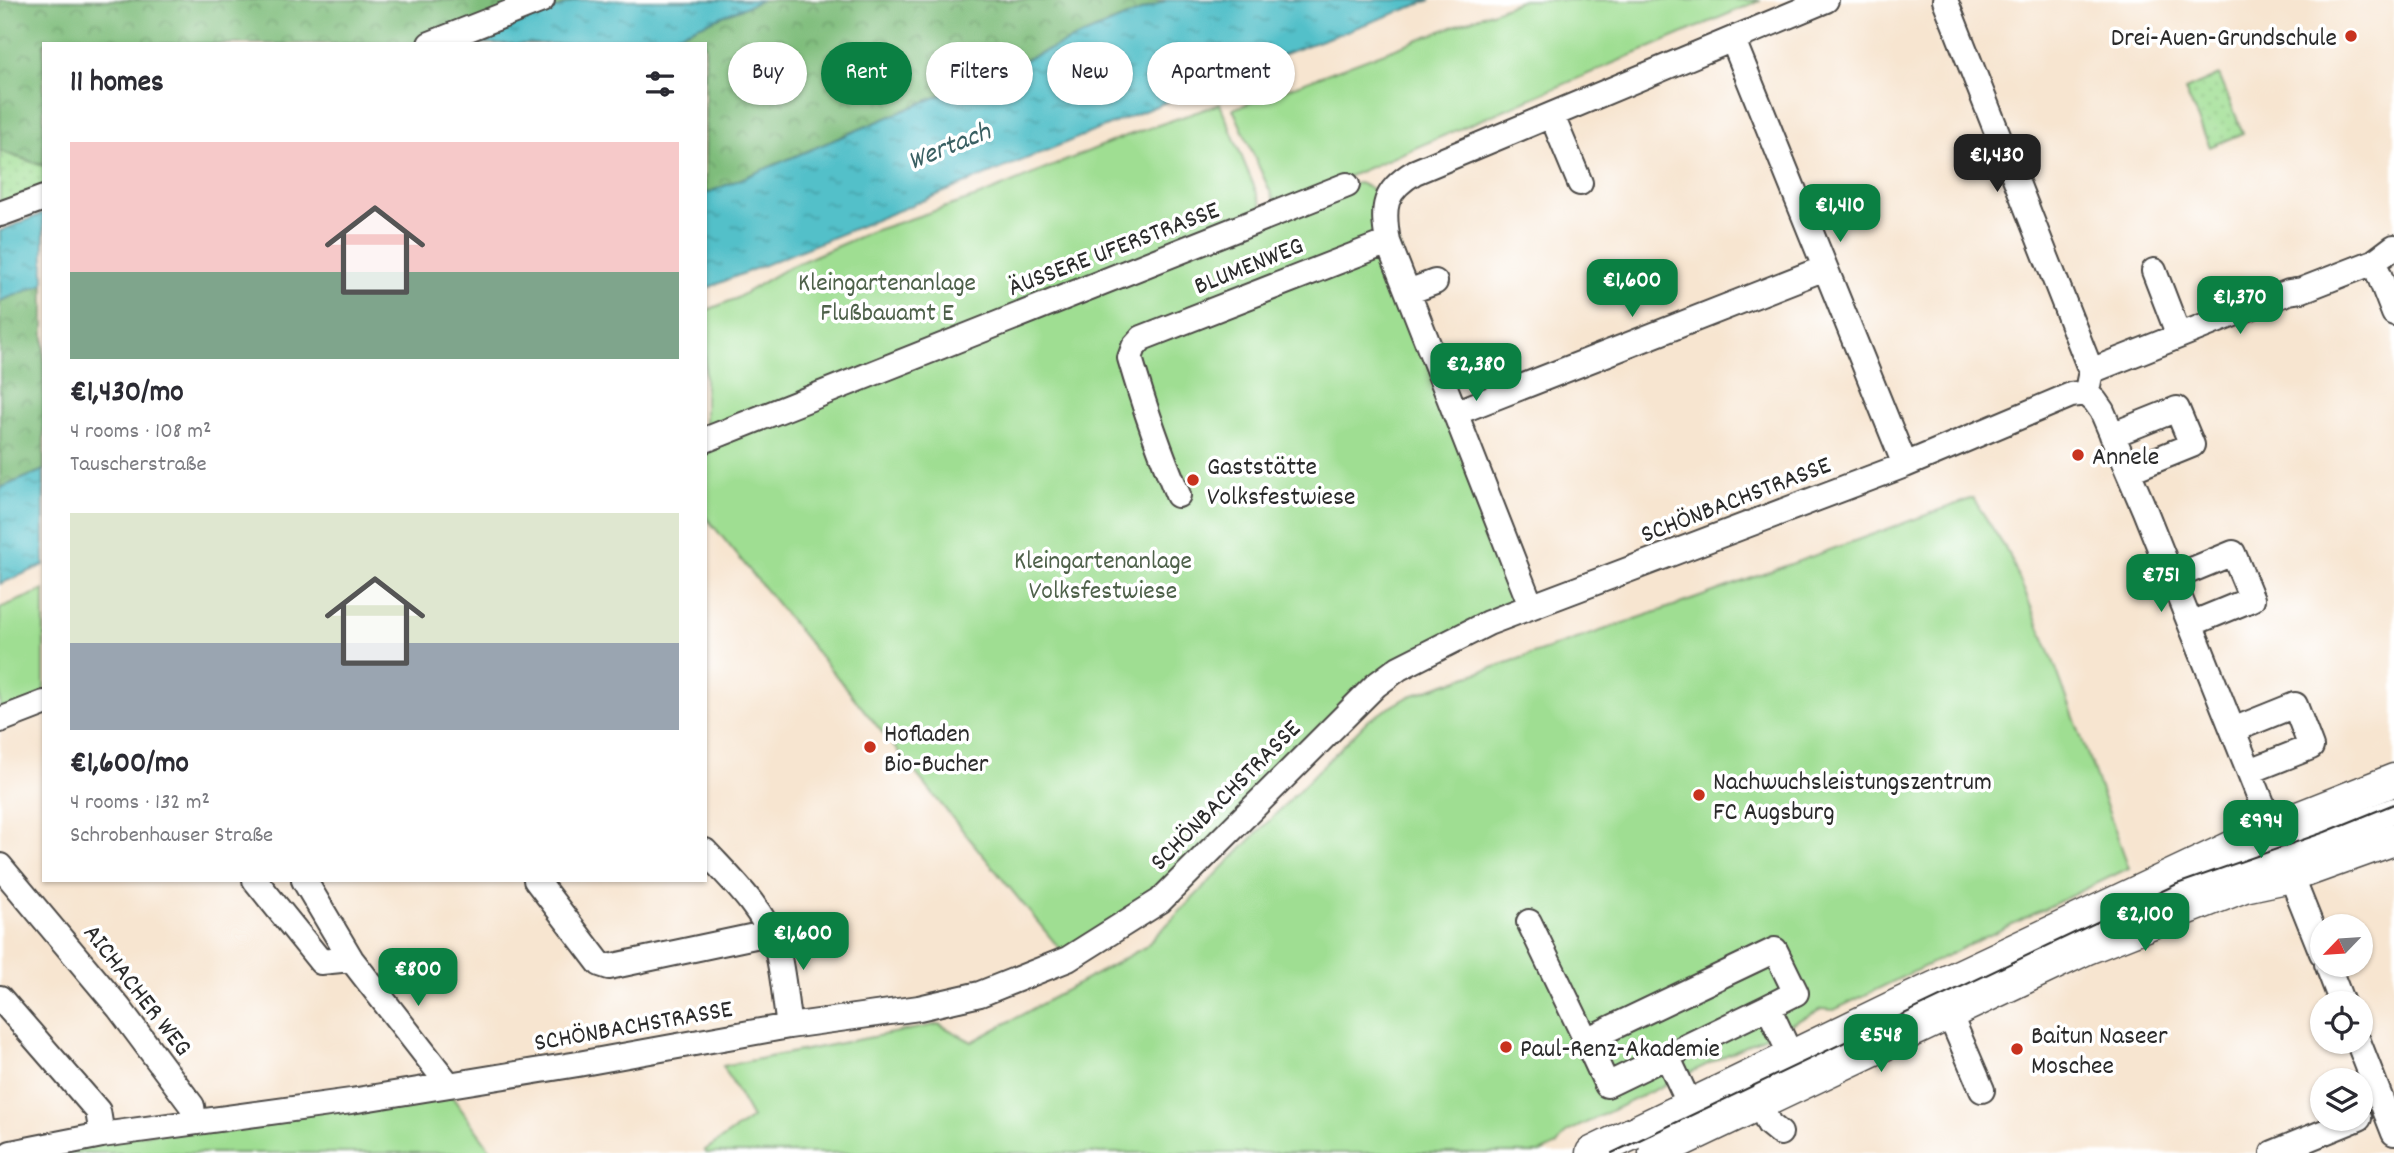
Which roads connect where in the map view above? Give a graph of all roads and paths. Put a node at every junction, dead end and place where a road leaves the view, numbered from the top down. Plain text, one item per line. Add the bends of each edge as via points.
1 (542, 0) edge
2 (1826, 0) edge
3 (1945, 0) edge
4 (1733, 40) junction
5 (435, 42) edge
6 (1552, 116) junction
7 (1580, 183) dead end
8 (1348, 185) dead end
9 (42, 199) edge
10 (0, 214) edge
11 (1388, 242) junction
12 (2394, 247) edge
13 (2374, 262) junction
14 (1825, 268) junction
15 (2154, 271) dead end
16 (1436, 282) dead end
17 (1408, 292) junction
18 (2394, 313) edge
19 (2179, 336) junction
20 (2088, 382) junction
21 (1455, 413) junction
22 (2112, 435) junction
23 (707, 439) edge
24 (1905, 465) junction
25 (2128, 471) junction
26 (1178, 495) dead end
27 (2172, 578) junction
28 (1531, 606) junction
29 (2191, 624) junction
30 (42, 704) edge
31 (0, 720) edge
32 (2233, 730) junction
33 (2250, 771) junction
34 (2394, 780) edge
35 (2394, 810) edge
36 (2394, 839) edge
37 (2282, 852) junction
38 (707, 853) edge
39 (0, 866) edge
40 (257, 882) edge
41 (305, 882) edge
42 (538, 882) edge
43 (1529, 922) dead end
44 (2310, 923) edge
45 (769, 933) junction
46 (351, 959) junction
47 (0, 998) edge
48 (1768, 1007) junction
49 (1949, 1013) junction
50 (789, 1026) junction
51 (1586, 1040) junction
52 (2364, 1054) edge
53 (1667, 1056) junction
54 (1791, 1056) junction
55 (449, 1085) junction
56 (1982, 1090) dead end
57 (1759, 1103) junction
58 (1690, 1105) junction
59 (2389, 1106) edge
60 (194, 1121) junction
61 (2330, 1131) edge
62 (1780, 1133) dead end
63 (2394, 1133) edge
64 (102, 1135) junction
65 (2287, 1150) edge
66 (11, 1153) edge
67 (1592, 1153) edge
68 (1626, 1153) edge
69 (1655, 1153) edge

1 - 5 street
2 - 4 street
3 - 20 street
4 - 6 street
4 - 14 street
6 - 7 street
6 - 11 street via 1399,181 1384,204
8 - 23 street, ÄUSSERE UFERSTRASSE
9 - 10 street
11 - 17 street
11 - 26 street, BLUMENWEG via 1142,338 1134,347 1130,358 1151,432
12 - 13 street, SCHÖNBACHSTRASSE
13 - 18 street
13 - 19 street, SCHÖNBACHSTRASSE
14 - 21 street
14 - 24 street
15 - 19 street
16 - 17 street
17 - 21 street
19 - 20 street, SCHÖNBACHSTRASSE
20 - 22 street
20 - 24 street, SCHÖNBACHSTRASSE via 2071,395
21 - 28 street
22 - 25 street
22 - 25 street via 2177,409 2192,445
24 - 28 street, SCHÖNBACHSTRASSE
25 - 27 street
27 - 29 street
27 - 29 street via 2233,553 2252,599
28 - 50 street, SCHÖNBACHSTRASSE via 1399,668 1376,685 1160,901 1068,959 979,994 919,1008
29 - 32 street
30 - 31 street
32 - 33 street
32 - 33 street via 2295,705 2311,747
33 - 37 street
34 - 37 main road
35 - 37 street
36 - 37 main road
37 - 44 street
37 - 49 main road via 2244,886 2066,957
37 - 54 main road
37 - 68 street via 2179,890
38 - 45 street via 739,887
39 - 60 street, AICHACHER WEG via 119,1008 192,1106
40 - 46 street via 321,962
41 - 46 street
42 - 45 street via 600,964 609,967
43 - 51 street
45 - 50 street via 776,946
46 - 55 street
47 - 64 street via 98,1111
48 - 51 street via 1796,993 1775,950
48 - 53 street
48 - 54 street
49 - 56 street
49 - 57 main road
50 - 55 street, SCHÖNBACHSTRASSE
51 - 53 street via 1607,1084
52 - 59 street
53 - 58 street
54 - 58 main road
55 - 60 street, SCHÖNBACHSTRASSE
57 - 62 street via 1769,1124
57 - 69 main road
58 - 67 main road
59 - 63 street
60 - 64 street, SCHÖNBACHSTRASSE
61 - 65 street
64 - 66 street, SCHÖNBACHSTRASSE

